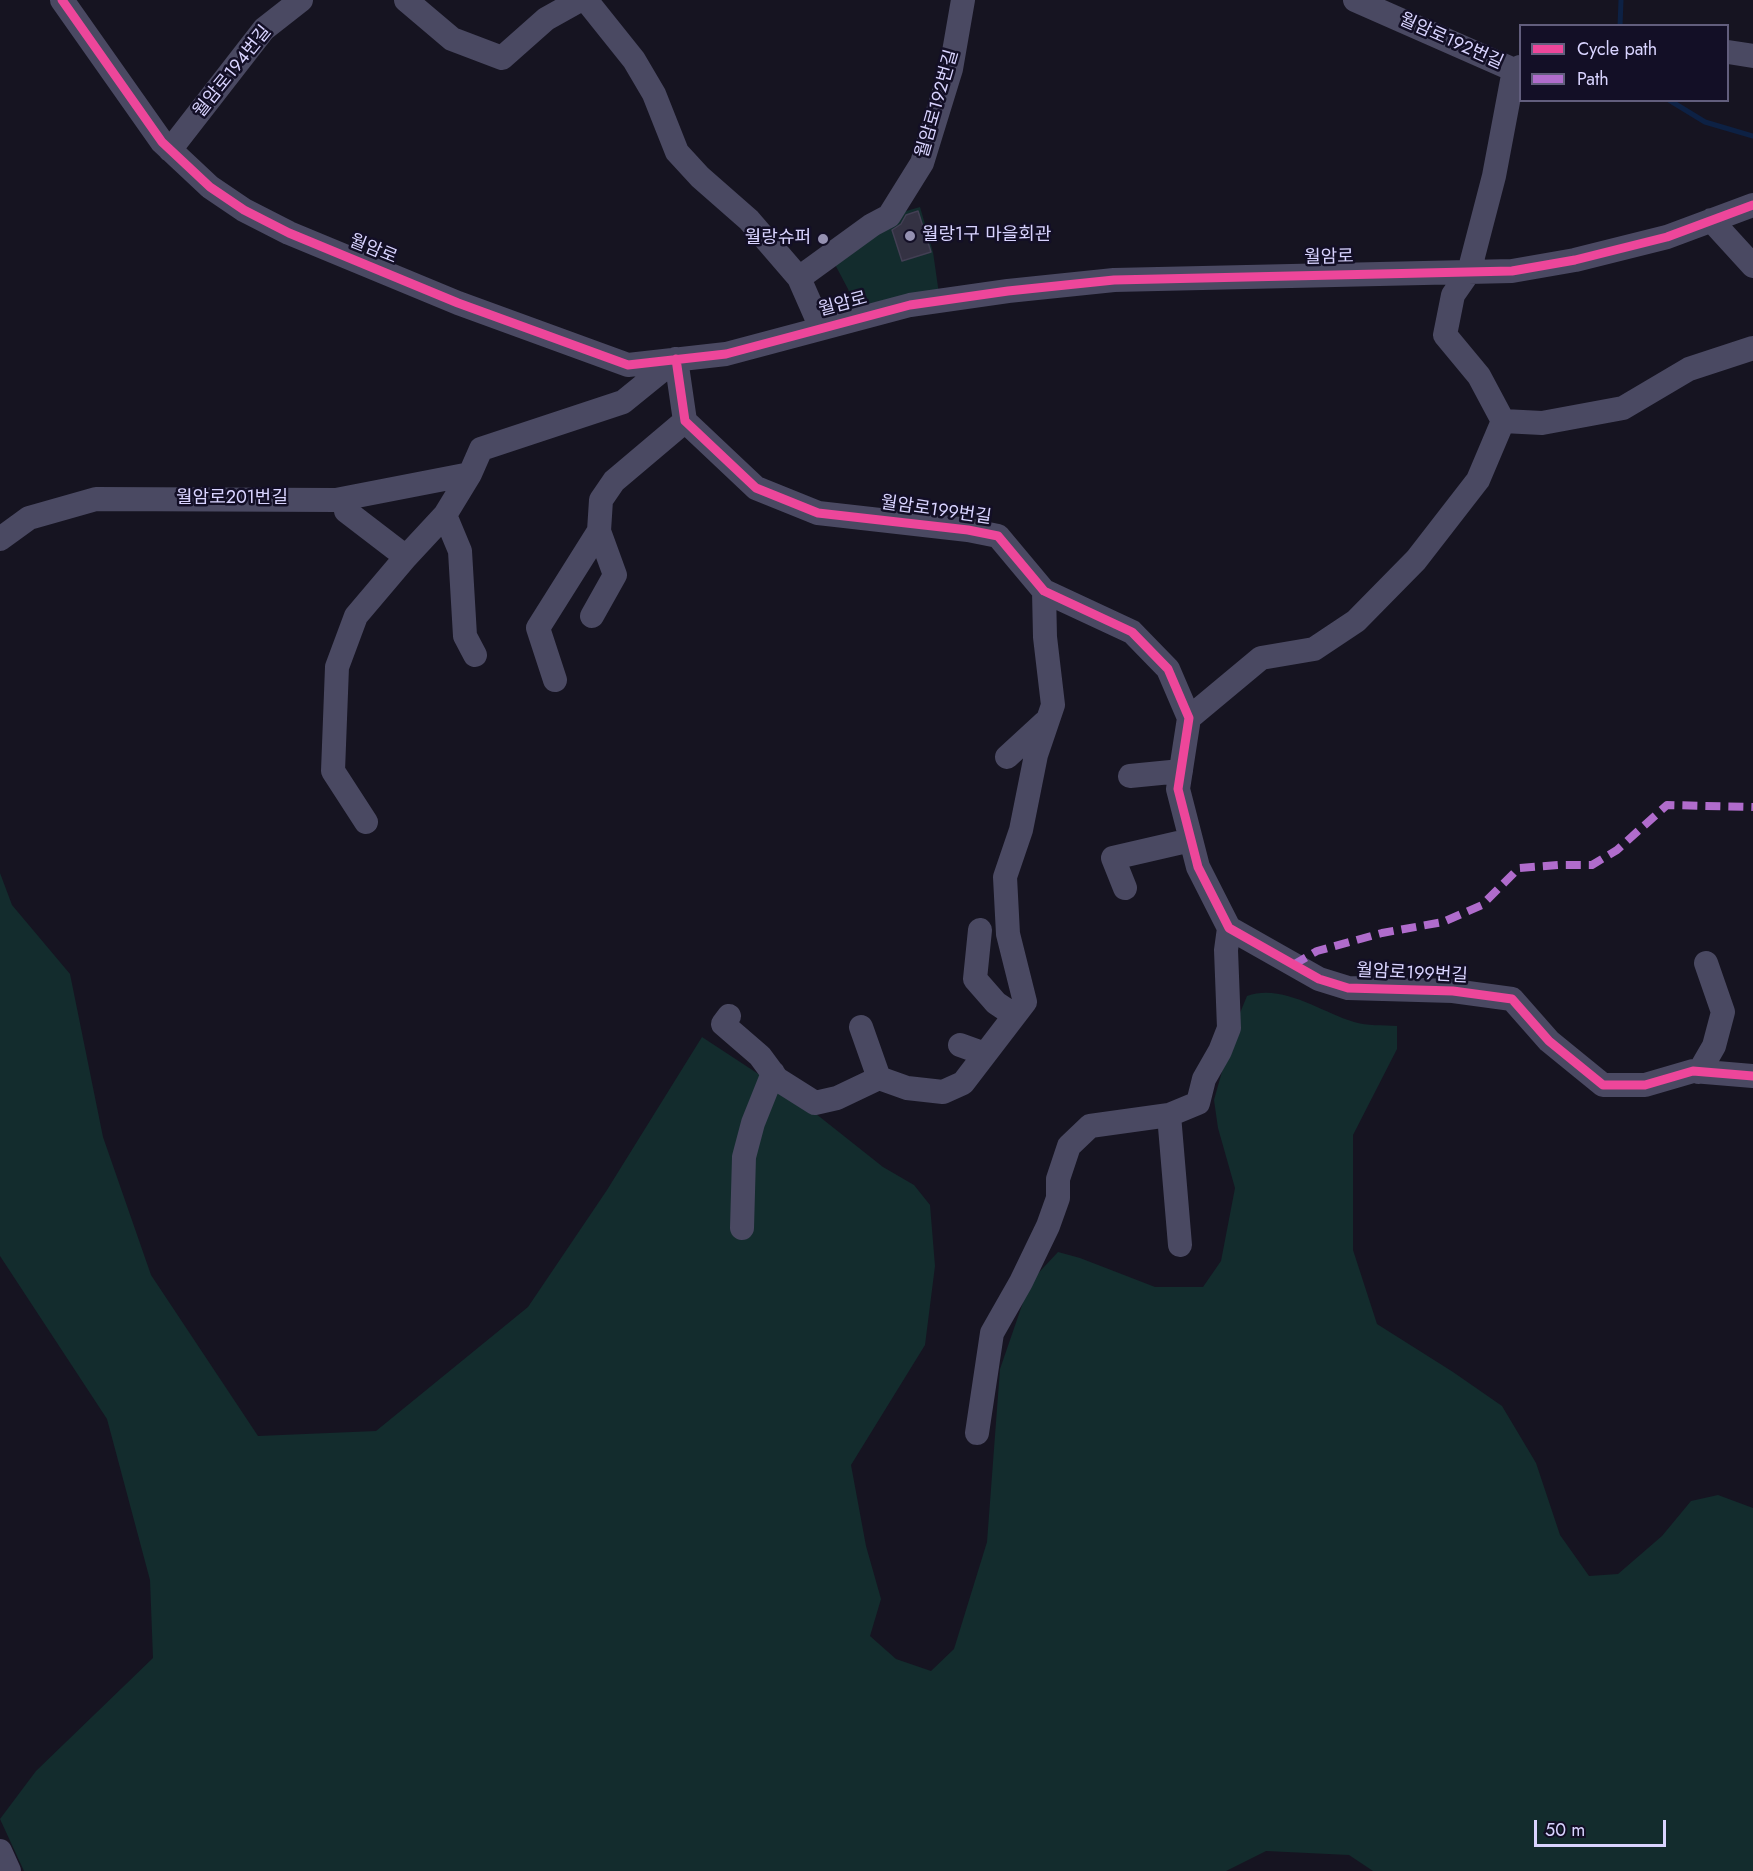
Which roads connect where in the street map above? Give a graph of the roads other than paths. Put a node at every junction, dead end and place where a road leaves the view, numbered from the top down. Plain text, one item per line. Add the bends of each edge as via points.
1 (62, 0) edge
2 (301, 0) edge
3 (406, 0) edge
4 (580, 0) edge
5 (586, 0) edge
6 (963, 0) edge
7 (1355, 0) edge
8 (1729, 52) edge
9 (1753, 56) edge
10 (1517, 68) edge
11 (170, 150) junction
12 (1753, 205) edge
13 (1711, 220) junction
14 (1753, 267) edge
15 (1469, 272) junction
16 (799, 278) junction
17 (821, 328) junction
18 (1753, 348) edge
19 (676, 359) junction
20 (685, 421) junction
21 (1503, 421) junction
22 (470, 474) junction
23 (346, 512) dead end
24 (445, 515) junction
25 (599, 531) junction
26 (0, 539) edge
27 (406, 557) junction
28 (1044, 591) junction
29 (592, 616) dead end
30 (475, 655) dead end
31 (555, 680) dead end
32 (1189, 718) junction
33 (1048, 719) junction
34 (1007, 757) dead end
35 (1181, 771) junction
36 (1130, 776) dead end
37 (366, 822) dead end
38 (1191, 840) junction
39 (1125, 888) dead end
40 (1229, 928) junction
41 (980, 930) dead end
42 (1706, 963) dead end
43 (1014, 1015) junction
44 (729, 1016) dead end
45 (861, 1027) dead end
46 (960, 1045) dead end
47 (984, 1054) junction
48 (1699, 1072) junction
49 (773, 1073) junction
50 (1753, 1076) edge
51 (879, 1078) junction
52 (1169, 1115) junction
53 (742, 1228) dead end
54 (1180, 1245) dead end
55 (977, 1433) dead end
56 (0, 1851) edge
57 (9, 1871) edge

1 - 11 street, 월암로
2 - 11 street, 월암로194번길 via 264,29
3 - 4 street via 452,39 502,58 546,19
5 - 16 street via 634,60 654,94 676,152 749,220
6 - 16 street, 월암로192번길 via 951,69 922,163 889,216
7 - 10 street, 월암로192번길
8 - 9 street
10 - 15 street
11 - 19 street, 월암로 via 210,187 244,210 289,233 458,303 628,365
12 - 13 street, 월암로
13 - 14 street
13 - 15 street, 월암로 via 1667,237 1575,260 1512,271
15 - 17 street, 월암로 via 1114,280 910,305
15 - 21 street via 1452,295 1445,335 1479,376
16 - 17 street
17 - 19 street, 월암로 via 726,354
18 - 21 street via 1689,369 1623,408 1542,423
19 - 20 street
19 - 22 street via 623,402 481,449
20 - 25 street via 614,481 601,500
20 - 28 street, 월암로199번길 via 756,488 818,513 998,536
21 - 32 street via 1478,480 1416,560 1356,621 1314,648 1262,658
22 - 24 street
22 - 26 street, 월암로201번길 via 336,500 96,499 29,518
23 - 27 street
24 - 27 street
24 - 30 street via 460,550 465,636
25 - 29 street via 615,575
25 - 31 street via 538,628
27 - 37 street via 356,616 337,667 333,771
28 - 32 street, 월암로199번길 via 1132,632 1168,669
28 - 33 street via 1053,705
32 - 35 street
33 - 34 street
33 - 43 street via 1036,755 1021,830 1005,877 1008,934 1025,1002
35 - 36 street
35 - 38 street via 1178,789
38 - 39 street via 1113,858
38 - 40 street via 1198,867
40 - 48 street, 월암로199번길 via 1319,980 1348,988 1453,991 1512,999 1549,1041 1603,1085 1645,1085
40 - 52 street via 1229,1028 1204,1079 1198,1103
41 - 43 street via 975,980 996,1004
42 - 48 street via 1724,1012 1714,1046
43 - 47 street
44 - 49 street via 723,1024 760,1056
45 - 51 street
46 - 47 street
47 - 51 street via 963,1083 943,1092 907,1088
48 - 50 street, 월암로199번길
49 - 51 street via 815,1103 837,1098
49 - 53 street via 744,1157
52 - 54 street
52 - 55 street via 1090,1126 1069,1146 1048,1226 992,1333
56 - 57 street

